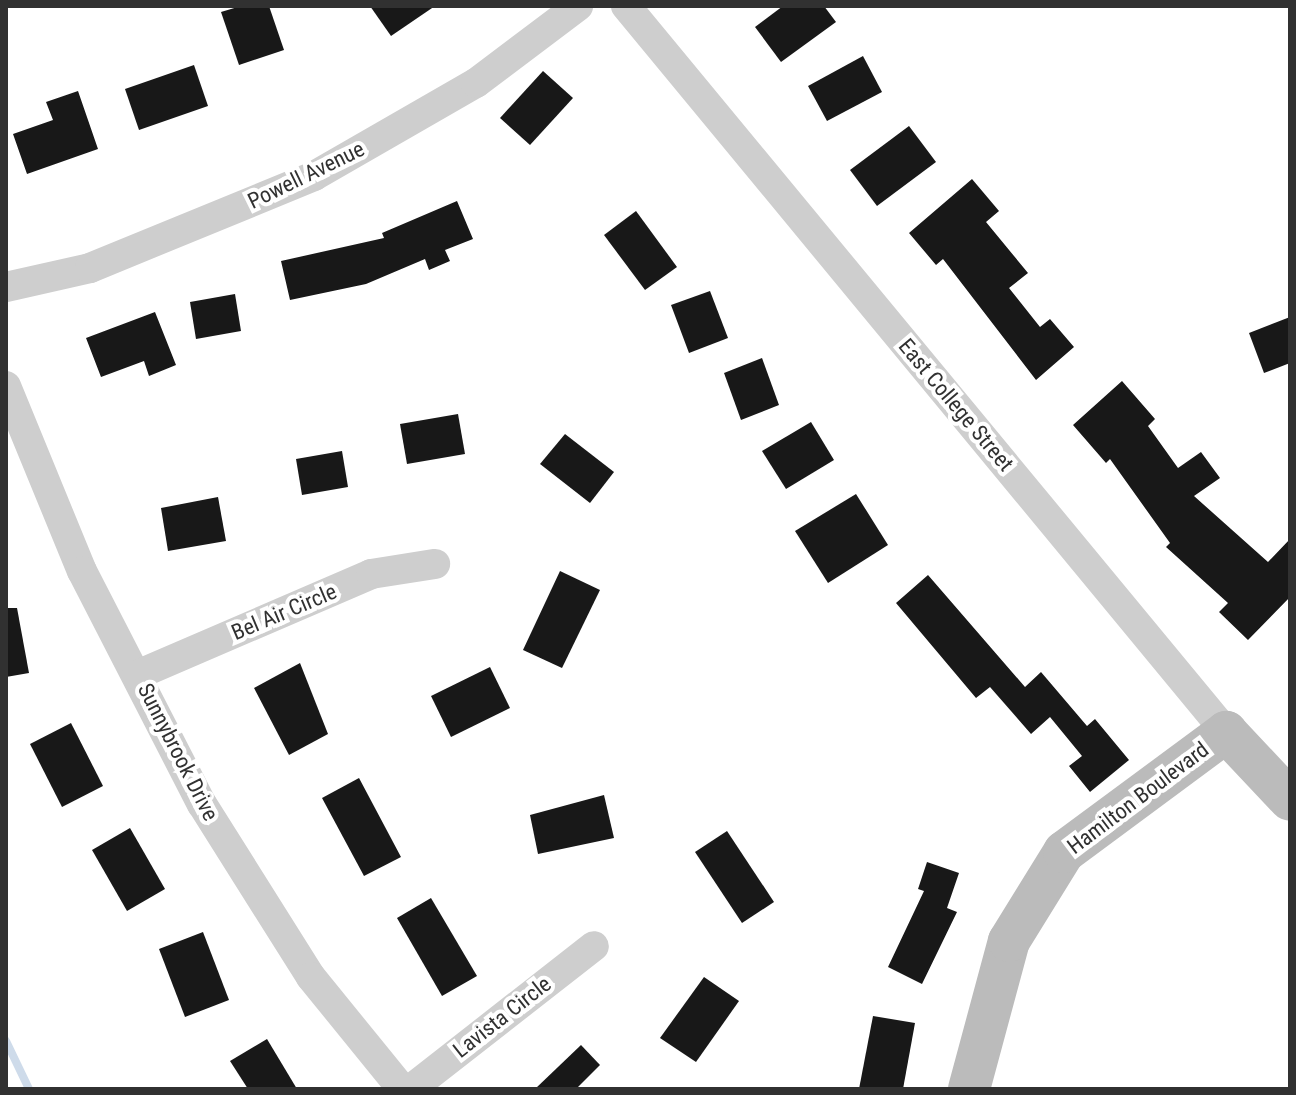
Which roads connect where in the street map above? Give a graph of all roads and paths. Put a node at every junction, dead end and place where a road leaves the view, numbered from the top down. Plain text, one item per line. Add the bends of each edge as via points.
1 (578, 6) edge
2 (626, 6) edge
3 (6, 287) edge
4 (6, 386) edge
5 (435, 564) dead end
6 (137, 675) junction
7 (1226, 732) junction
8 (1290, 800) edge
9 (594, 946) dead end
10 (402, 1089) edge
11 (411, 1089) edge
12 (969, 1089) edge

1 - 3 street, Powell Avenue via 476,83 314,176 90,268
2 - 7 street, East College Street
4 - 6 street, Sunnybrook Drive via 82,571
5 - 6 street, Bel Air Circle via 371,574
6 - 10 street, Sunnybrook Drive via 202,804 311,977
7 - 8 street, East College Street
7 - 12 street, Hamilton Boulevard via 1064,852 1009,941
9 - 11 street, Lavista Circle

